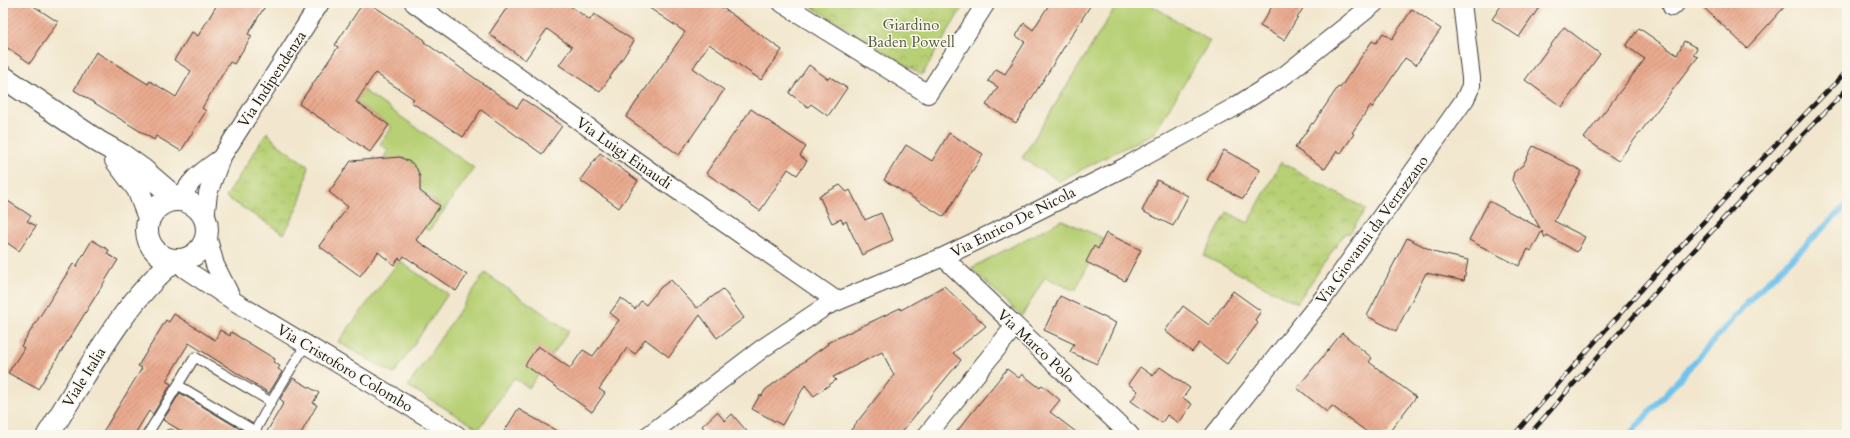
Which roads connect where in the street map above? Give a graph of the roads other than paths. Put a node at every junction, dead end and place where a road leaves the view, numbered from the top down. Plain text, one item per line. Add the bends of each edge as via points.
1 (320, 3) edge
2 (414, 3) edge
3 (782, 3) edge
4 (986, 3) edge
5 (1375, 3) edge
6 (1462, 3) edge
7 (3, 77) edge
8 (99, 142) junction
9 (222, 156) junction
10 (180, 200) junction
11 (150, 218) junction
12 (205, 226) junction
13 (153, 248) junction
14 (943, 257) junction
15 (176, 260) junction
16 (232, 300) junction
17 (837, 301) junction
18 (121, 320) junction
19 (1015, 326) junction
20 (306, 344) junction
21 (178, 385) junction
22 (271, 402) junction
23 (48, 435) edge
24 (147, 435) edge
25 (457, 435) edge
26 (649, 435) edge
27 (927, 435) edge
28 (1130, 435) edge
29 (1214, 435) edge

1 - 9 street, Via Indipendenza
2 - 17 street, Via Luigi Einaudi
3 - 4 street via 928,94
5 - 14 street, Via Enrico De Nicola via 1286,75 1246,101 1125,167
6 - 29 street, Via Giovanni da Verrazzano via 1472,78 1465,99 1324,296
7 - 8 street
8 - 10 street via 134,163
8 - 11 street via 132,179
9 - 10 street, Via Indipendenza via 188,186
9 - 12 street, Via Indipendenza via 208,193
10 - 11 street via 161,204
10 - 12 street via 195,206
11 - 13 street via 147,234
12 - 15 street via 203,244 196,253
12 - 16 street via 215,265
13 - 15 street via 161,255
13 - 18 street, Viale Italia
14 - 17 street, Via Enrico De Nicola
14 - 19 street, Via Marco Polo
15 - 16 street, Via Cristoforo Colombo via 185,269
15 - 18 street, Viale Italia via 146,287
16 - 20 street, Via Cristoforo Colombo
17 - 26 street, Via Enrico De Nicola via 763,348
18 - 23 street, Viale Italia
19 - 27 street
19 - 28 street, Via Marco Polo
20 - 22 lane
20 - 25 street, Via Cristoforo Colombo
21 - 22 lane via 195,358
21 - 22 lane via 255,431
21 - 24 lane

